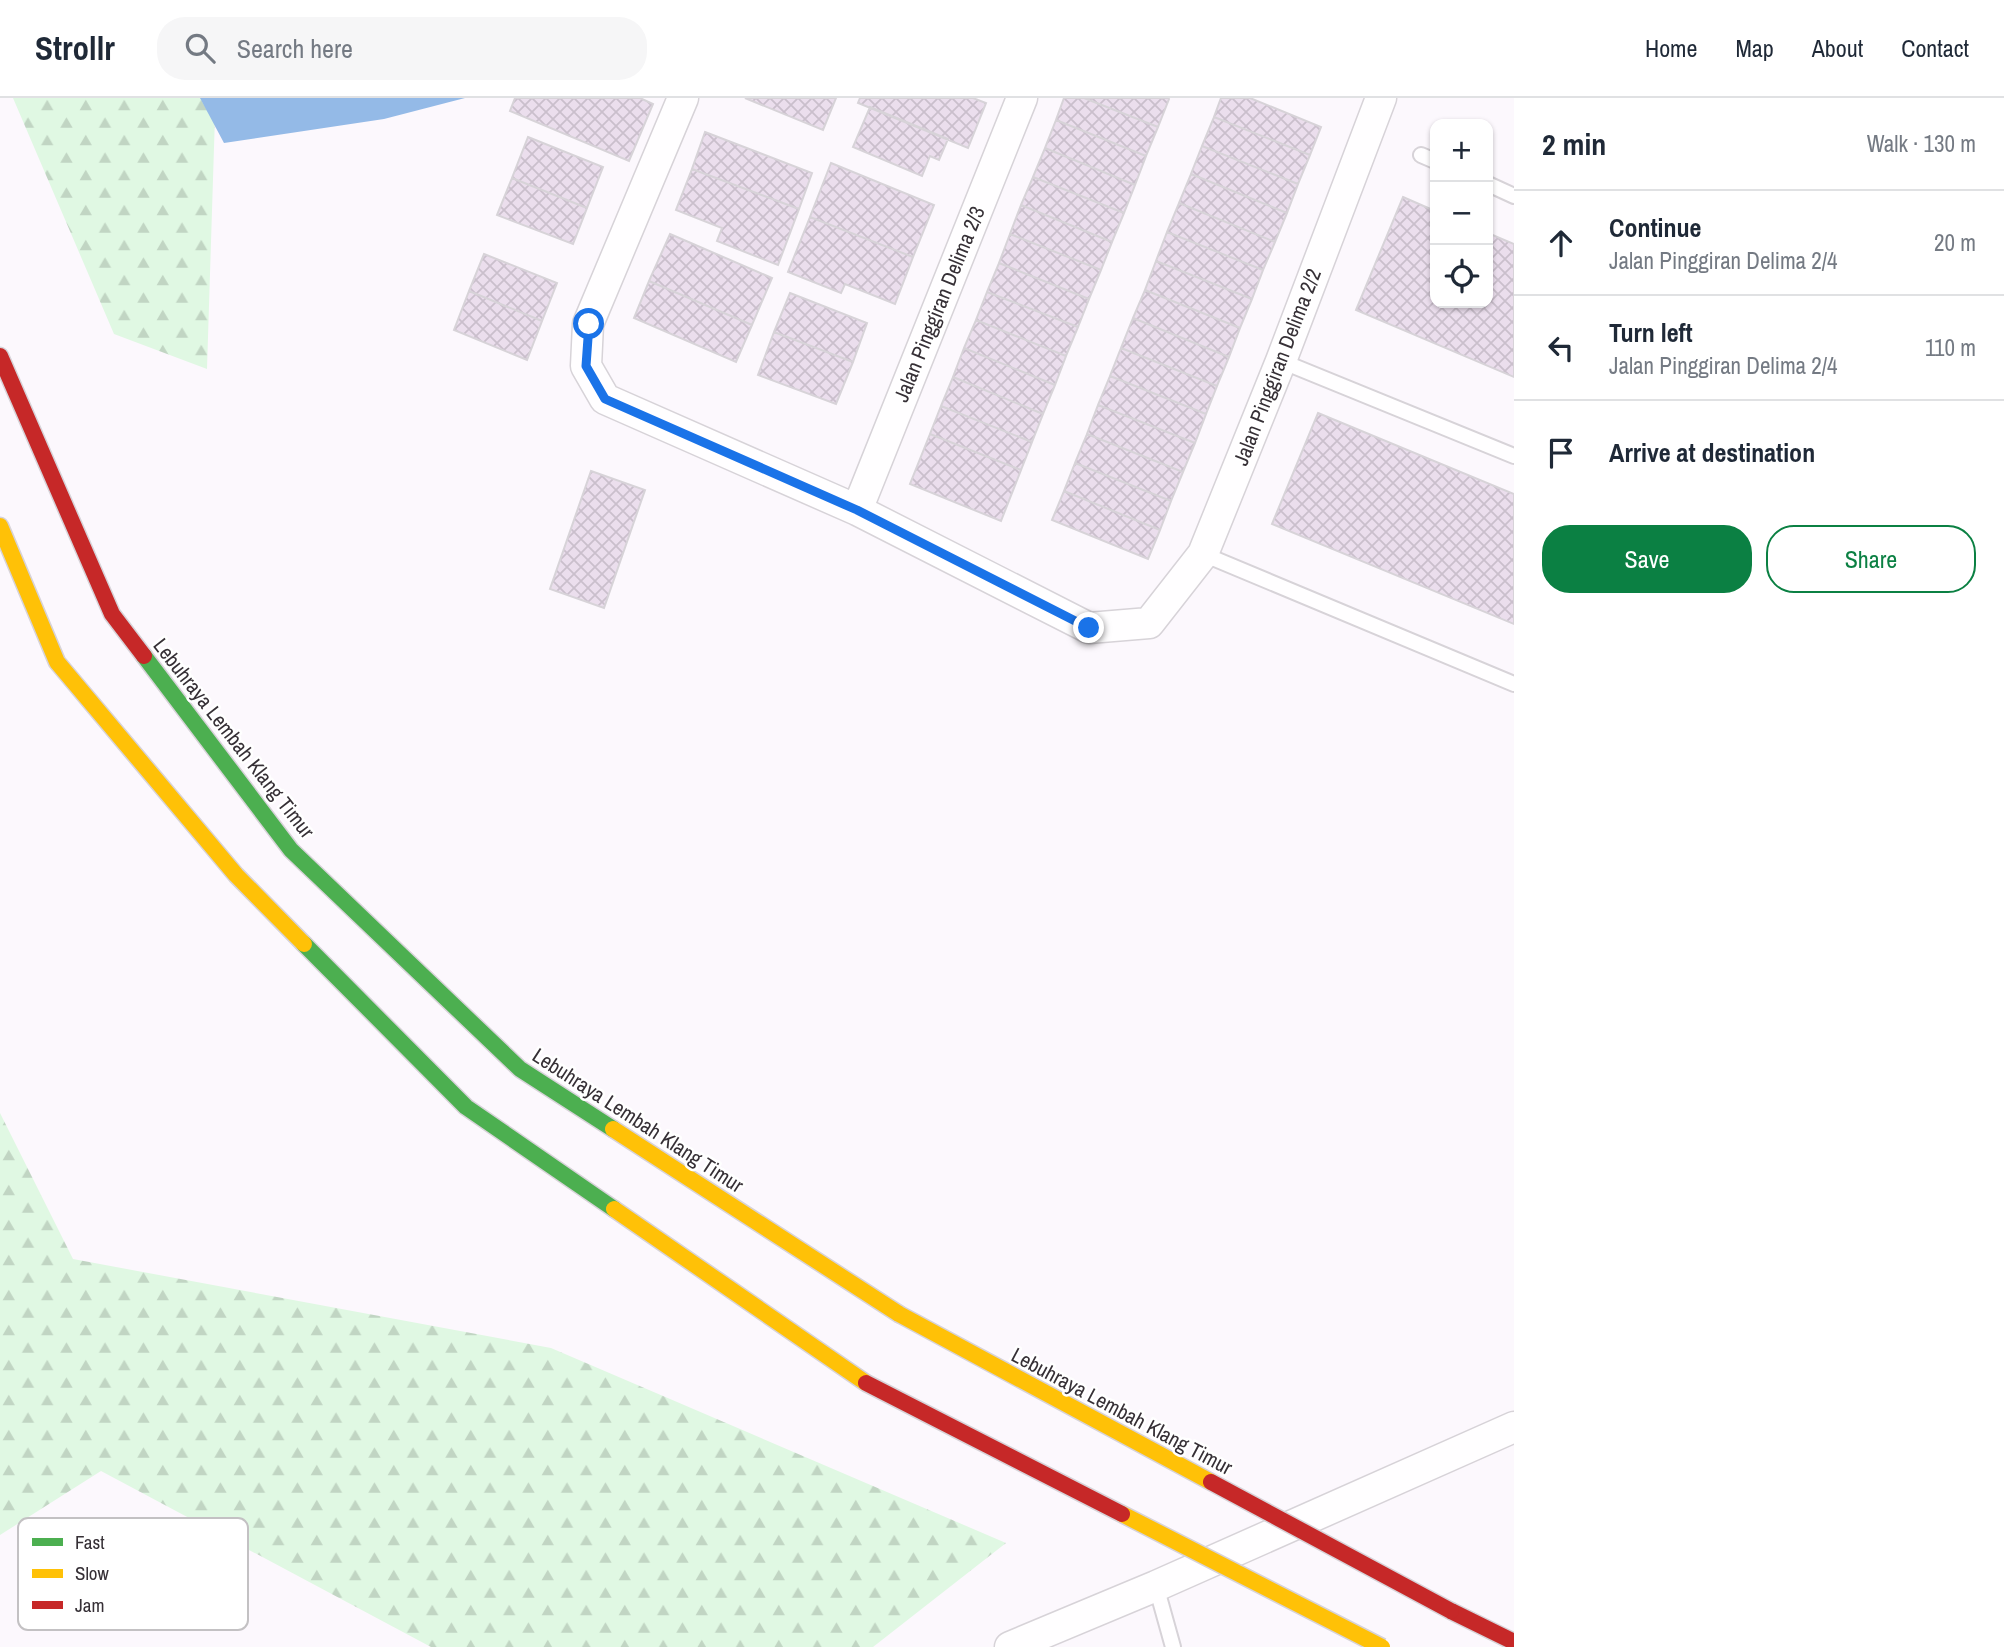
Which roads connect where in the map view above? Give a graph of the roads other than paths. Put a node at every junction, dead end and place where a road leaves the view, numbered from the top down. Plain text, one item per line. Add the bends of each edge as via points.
1 (683, 98) edge
2 (1021, 98) edge
3 (1381, 98) edge
4 (1493, 186) edge
5 (1514, 196) edge
6 (0, 356) edge
7 (1281, 361) junction
8 (1514, 456) edge
9 (857, 510) junction
10 (0, 526) edge
11 (1203, 554) junction
12 (1514, 684) edge
13 (1514, 1427) edge
14 (1156, 1586) junction
15 (1514, 1642) edge
16 (1010, 1647) edge
17 (1173, 1647) edge
18 (1382, 1647) edge

1 - 9 street via 589,324 586,366 605,399
2 - 9 street, Jalan Pinggiran Delima 2/3
3 - 7 street, Jalan Pinggiran Delima 2/2
4 - 5 lane
6 - 15 highway, Lebuhraya Lembah Klang Timur, bridge via 112,614 291,850 520,1069 899,1314
7 - 8 lane
7 - 11 street, Jalan Pinggiran Delima 2/2
9 - 11 street, Jalan Pinggiran Delima 2/2 via 1089,628 1149,623
10 - 18 highway, bridge via 57,662 236,875 466,1107 866,1383
11 - 12 lane
13 - 14 street
14 - 16 street
14 - 17 lane

